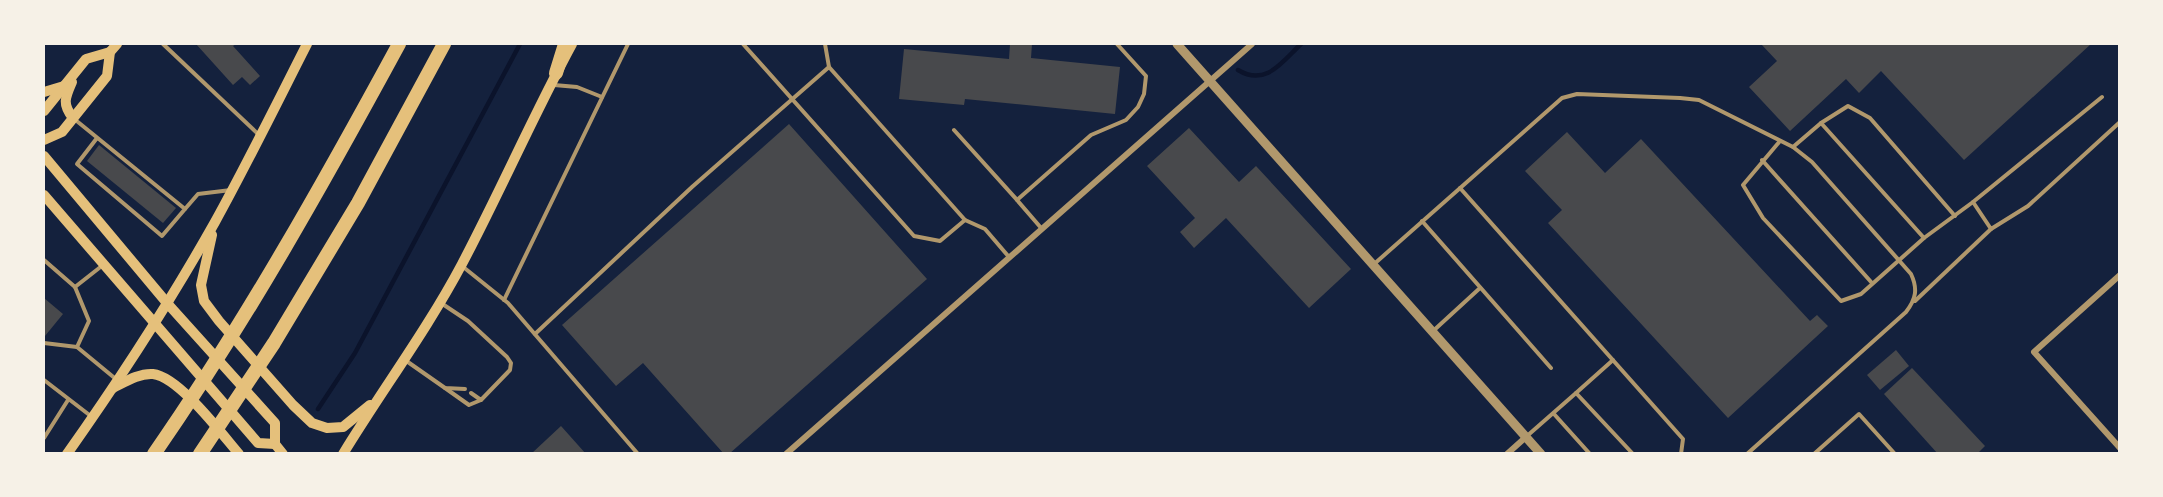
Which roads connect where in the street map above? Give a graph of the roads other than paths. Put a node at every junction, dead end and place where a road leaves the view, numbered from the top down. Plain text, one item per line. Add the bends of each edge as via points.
1 (163, 44) edge
2 (399, 44) edge
3 (444, 44) edge
4 (565, 44) edge
5 (572, 44) edge
6 (628, 44) edge
7 (743, 44) edge
8 (825, 44) edge
9 (1117, 44) edge
10 (1176, 44) edge
11 (1252, 44) edge
12 (303, 46) edge
13 (113, 48) edge
14 (829, 68) junction
15 (76, 71) junction
16 (553, 79) junction
17 (1210, 81) junction
18 (64, 86) junction
19 (44, 92) edge
20 (602, 97) junction
21 (2102, 97) dead end
22 (793, 99) junction
23 (44, 111) edge
24 (73, 118) junction
25 (2120, 122) edge
26 (1821, 123) junction
27 (954, 130) dead end
28 (260, 135) junction
29 (97, 138) junction
30 (44, 141) edge
31 (1780, 141) junction
32 (1793, 147) junction
33 (44, 156) edge
34 (1762, 160) junction
35 (1459, 188) junction
36 (231, 190) junction
37 (44, 195) edge
38 (1017, 200) junction
39 (1973, 202) junction
40 (186, 209) junction
41 (1955, 216) junction
42 (965, 220) junction
43 (216, 221) junction
44 (1422, 221) junction
45 (1042, 229) junction
46 (1991, 229) junction
47 (1924, 238) junction
48 (1009, 257) junction
49 (1899, 261) junction
50 (44, 262) edge
51 (104, 264) junction
52 (462, 265) junction
53 (1373, 265) junction
54 (2120, 275) edge
55 (1872, 284) junction
56 (75, 287) junction
57 (1480, 288) junction
58 (504, 300) junction
59 (1914, 302) junction
60 (167, 303) junction
61 (440, 303) junction
62 (154, 324) junction
63 (1432, 332) junction
64 (535, 334) junction
65 (44, 343) edge
66 (77, 347) junction
67 (405, 360) junction
68 (1613, 360) junction
69 (1551, 368) dead end
70 (44, 380) edge
71 (115, 385) junction
72 (445, 388) junction
73 (465, 389) dead end
74 (471, 393) dead end
75 (1576, 393) junction
76 (68, 400) junction
77 (481, 400) junction
78 (375, 401) junction
79 (1554, 414) junction
80 (93, 417) junction
81 (1526, 437) junction
82 (44, 438) edge
83 (275, 444) junction
84 (2120, 448) edge
85 (201, 452) edge
86 (67, 453) edge
87 (154, 453) edge
88 (239, 453) edge
89 (283, 453) edge
90 (343, 453) edge
91 (638, 453) edge
92 (786, 453) edge
93 (1508, 453) edge
94 (1541, 453) edge
95 (1590, 453) edge
96 (1633, 453) edge
97 (1681, 453) edge
98 (1747, 453) edge
99 (1814, 453) edge
100 (1894, 453) edge

1 - 28 lane
2 - 87 highway via 246,312
3 - 85 highway via 358,203 274,343
4 - 16 highway
5 - 16 main road
6 - 20 lane
7 - 22 lane
8 - 14 lane
9 - 38 lane via 1146,76 1138,107 1125,120 1091,135
10 - 17 street
11 - 17 street
12 - 28 main road
13 - 15 main road via 86,59
13 - 24 main road via 107,76
14 - 22 lane
14 - 42 lane
15 - 18 main road
15 - 24 main road via 65,101
16 - 20 lane
16 - 52 main road
17 - 45 street
17 - 53 street
18 - 19 main road
18 - 23 main road
20 - 58 lane
21 - 39 lane
22 - 42 lane via 914,236 940,241
22 - 64 lane
24 - 29 lane
24 - 30 main road via 62,132
25 - 46 lane via 2028,206
26 - 32 lane
26 - 41 lane via 1848,106 1870,118
26 - 47 lane
27 - 38 lane
28 - 36 main road
29 - 40 lane
29 - 40 lane via 77,164 162,236
31 - 32 lane
31 - 34 lane
31 - 35 lane via 1699,100 1577,94 1555,103
32 - 49 lane via 1812,162
33 - 60 main road
34 - 55 lane
34 - 55 lane via 1743,185 1763,218 1841,301 1861,294
35 - 44 lane
35 - 68 lane
36 - 40 lane via 198,194
36 - 43 main road
37 - 51 main road
38 - 45 lane
39 - 41 lane
39 - 46 lane
41 - 47 lane
42 - 48 lane via 985,229
43 - 60 main road
43 - 78 main road via 202,271 204,301 278,388 312,423 327,428 343,427
44 - 53 lane
44 - 57 lane
45 - 48 street
46 - 59 lane
47 - 49 lane
48 - 92 street
49 - 55 lane
49 - 59 lane via 1916,285
50 - 56 lane
51 - 56 lane
51 - 62 main road
52 - 58 lane
52 - 61 main road
53 - 63 street
54 - 84 street via 2034,352
56 - 66 lane via 89,321
57 - 63 lane
57 - 69 lane
58 - 64 lane
59 - 98 lane
60 - 62 main road
60 - 83 main road via 275,423
61 - 67 main road
61 - 77 lane via 468,321 511,363 510,370
62 - 71 main road
62 - 83 main road via 258,443
63 - 81 street
64 - 91 lane
65 - 66 lane
66 - 71 lane
67 - 72 lane
67 - 78 main road
68 - 75 lane
68 - 97 lane via 1683,440
70 - 76 lane
71 - 80 main road
71 - 88 main road via 153,374 168,379 181,388
72 - 73 lane
72 - 77 lane via 469,405
74 - 77 lane
75 - 79 lane
75 - 96 lane
76 - 80 lane
76 - 82 lane
78 - 90 main road
79 - 81 lane
79 - 95 lane
80 - 86 main road
81 - 93 street
81 - 94 street
83 - 89 main road
99 - 100 lane via 1859,414

